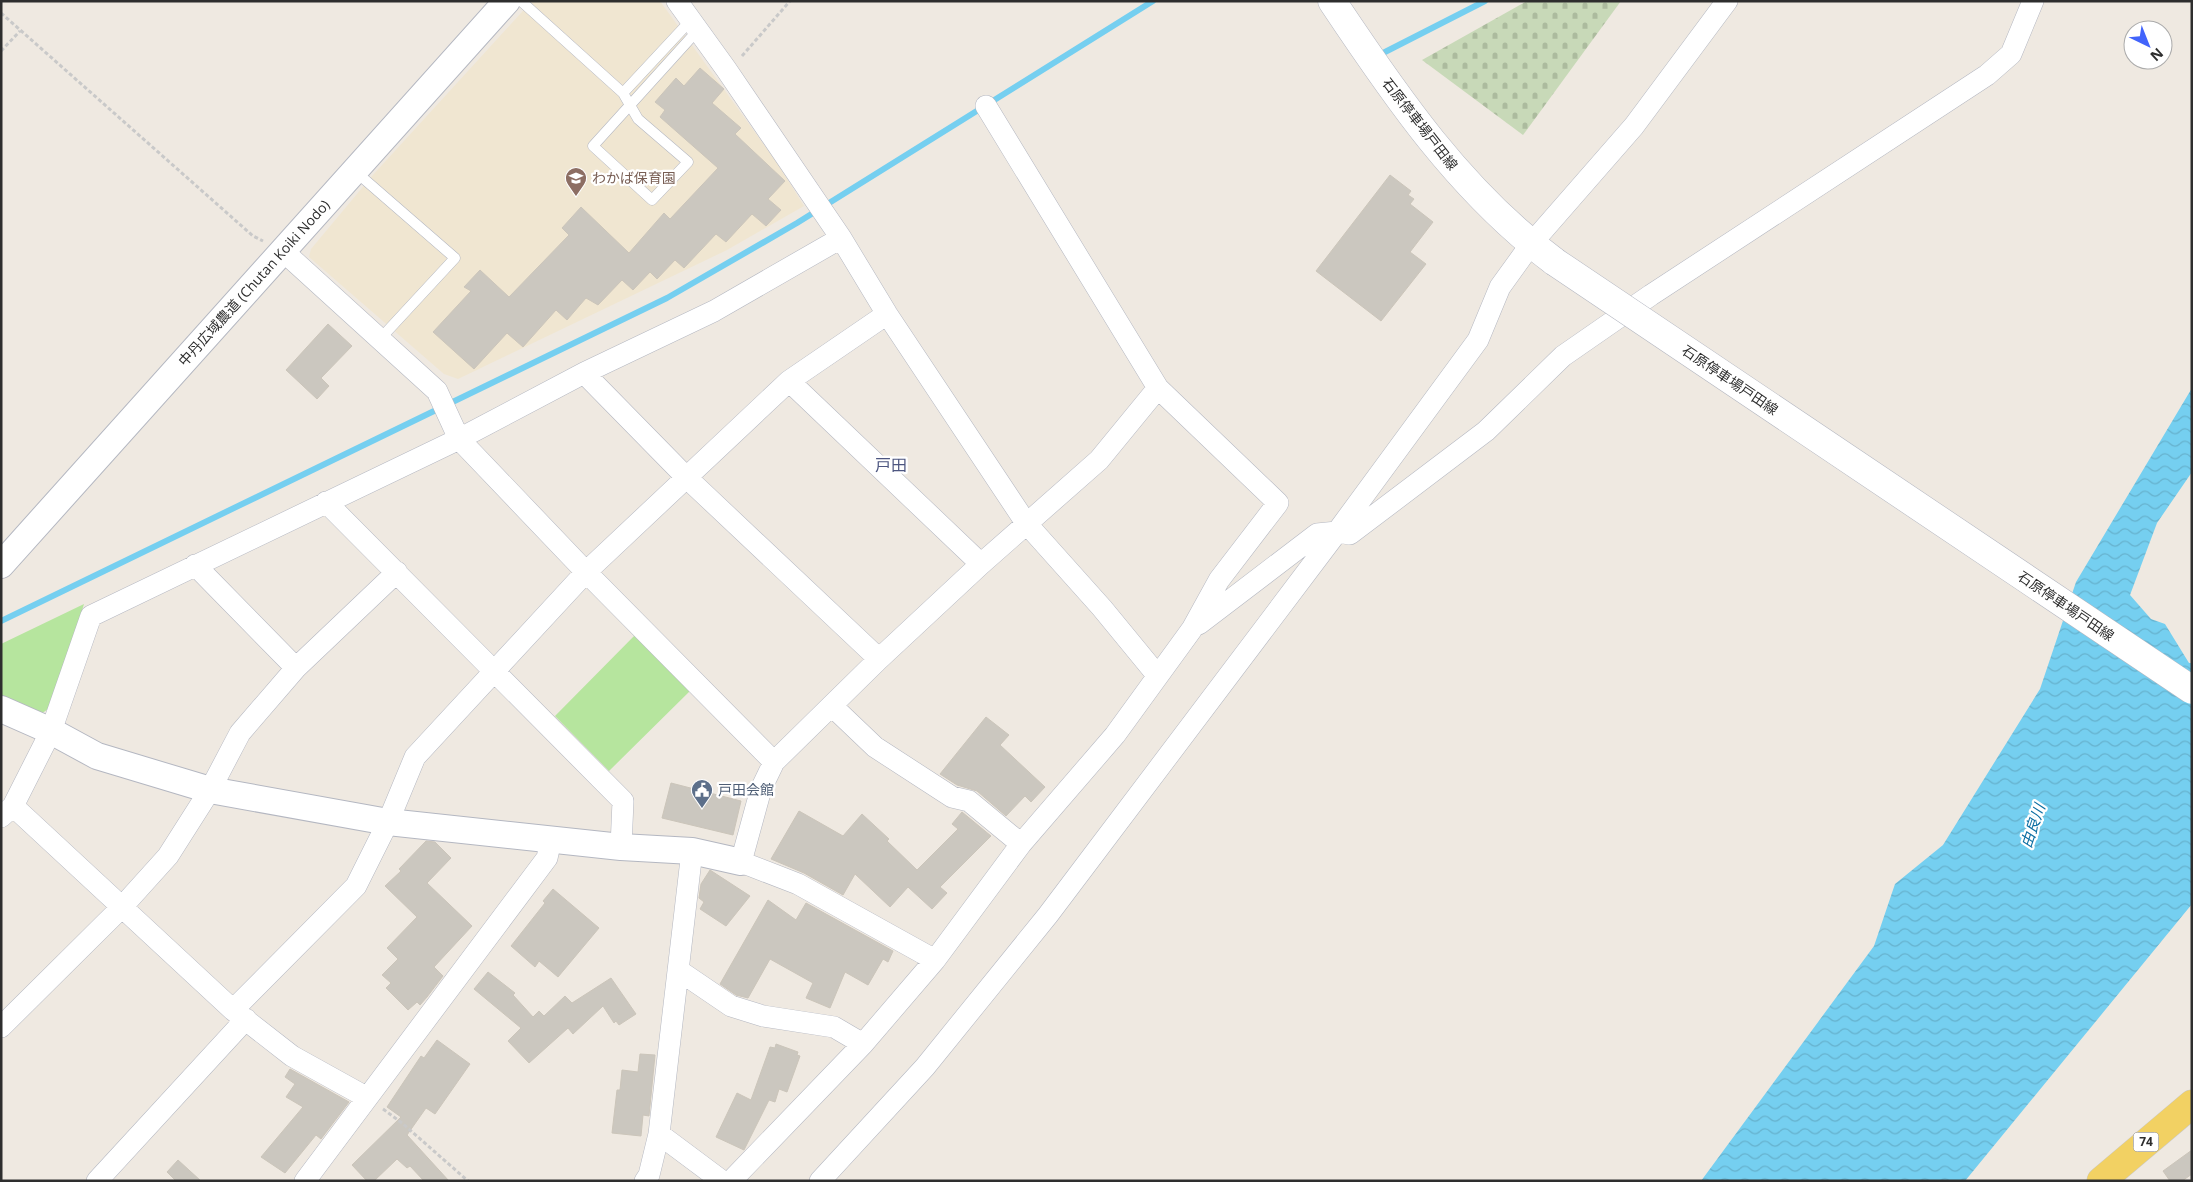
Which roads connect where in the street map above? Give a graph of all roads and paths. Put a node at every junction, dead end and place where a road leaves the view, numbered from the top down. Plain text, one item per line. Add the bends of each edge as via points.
1 (507, 1) edge
2 (521, 1) edge
3 (677, 1) edge
4 (790, 1) edge
5 (1332, 1) edge
6 (1727, 1) edge
7 (2033, 1) edge
8 (1, 14) edge
9 (694, 25) junction
10 (20, 31) junction
11 (1, 52) edge
12 (726, 69) junction
13 (623, 93) junction
14 (631, 106) junction
15 (986, 106) dead end
16 (355, 171) junction
17 (837, 232) junction
18 (1531, 244) junction
19 (283, 251) junction
20 (887, 314) junction
21 (380, 339) junction
22 (584, 373) junction
23 (789, 381) junction
24 (1158, 388) junction
25 (456, 433) junction
26 (687, 478) junction
27 (326, 502) junction
28 (1026, 523) junction
29 (1337, 532) junction
30 (981, 564) junction
31 (1, 565) edge
32 (195, 566) junction
33 (397, 572) junction
34 (586, 572) junction
35 (1192, 629) junction
36 (879, 659) junction
37 (296, 668) junction
38 (495, 670) junction
39 (1157, 675) junction
40 (2192, 690) edge
41 (832, 706) junction
42 (1, 709) edge
43 (51, 731) junction
44 (774, 762) junction
45 (210, 790) junction
46 (7, 812) edge
47 (388, 822) junction
48 (551, 840) junction
49 (1022, 844) junction
50 (621, 848) junction
51 (692, 851) junction
52 (741, 862) junction
53 (122, 907) junction
54 (935, 960) junction
55 (678, 970) junction
56 (239, 1015) junction
57 (1, 1027) edge
58 (863, 1044) junction
59 (366, 1097) junction
60 (2192, 1104) edge
61 (659, 1134) junction
62 (110, 1177) edge
63 (304, 1181) edge
64 (468, 1181) edge
65 (645, 1181) edge
66 (722, 1181) edge
67 (730, 1181) edge
68 (820, 1181) edge
69 (2101, 1181) edge

1 - 16 street, 中丹広域農道 (Chutan Koiki Nodo)
2 - 13 lane
3 - 9 street
4 - 12 path via 737,61
5 - 18 main road, 石原停車場戸田線 via 1428,137 1494,211
6 - 18 street via 1634,126
7 - 29 street via 2011,54 1986,76 1563,356 1486,431 1350,534
8 - 10 path
9 - 12 street
9 - 13 lane
9 - 14 lane
10 - 11 path
10 - 19 path via 253,236
12 - 17 street
13 - 14 lane
14 - 14 lane via 593,146 652,200 688,162 638,119
15 - 24 street
16 - 19 street, 中丹広域農道 (Chutan Koiki Nodo)
16 - 21 lane via 455,258
17 - 20 street
17 - 22 street via 714,311
18 - 29 street via 1500,287 1478,340
18 - 40 main road, 石原停車場戸田線, bridge
19 - 21 street
19 - 31 street, 中丹広域農道 (Chutan Koiki Nodo)
20 - 23 street
20 - 28 street
21 - 25 street via 437,391
22 - 25 street
22 - 26 street
23 - 26 street
23 - 30 street
24 - 28 street via 1099,460
24 - 35 street via 1278,502 1219,580
25 - 27 street
25 - 34 street
26 - 34 street
26 - 36 street
27 - 32 street
27 - 33 street
28 - 30 street
28 - 39 street
29 - 35 street via 1317,534
29 - 68 street via 1048,915 925,1067
30 - 36 street
32 - 37 street
32 - 43 street via 91,616
33 - 37 street
33 - 38 street
34 - 38 street
34 - 44 street
35 - 39 street
36 - 41 street
37 - 45 street via 240,733
38 - 47 street via 415,757
38 - 50 street via 624,801
39 - 49 street via 1116,735
41 - 44 street
41 - 49 street via 875,747 952,797 969,801
42 - 43 street
43 - 45 street via 97,756
43 - 46 street
44 - 52 street via 761,789
45 - 47 street
45 - 53 street via 168,856
46 - 53 street
47 - 48 street
47 - 56 street via 356,886
48 - 50 street
48 - 59 street via 547,858
49 - 54 street
50 - 51 street
51 - 52 street
51 - 55 street
52 - 54 street via 798,884
53 - 56 street
53 - 57 street
54 - 58 street
55 - 58 street via 731,1006 763,1016 834,1027
55 - 61 street
56 - 59 street via 292,1056
56 - 62 street
58 - 67 street
59 - 63 street
59 - 64 path
60 - 69 main road, 74
61 - 65 street
61 - 66 street

